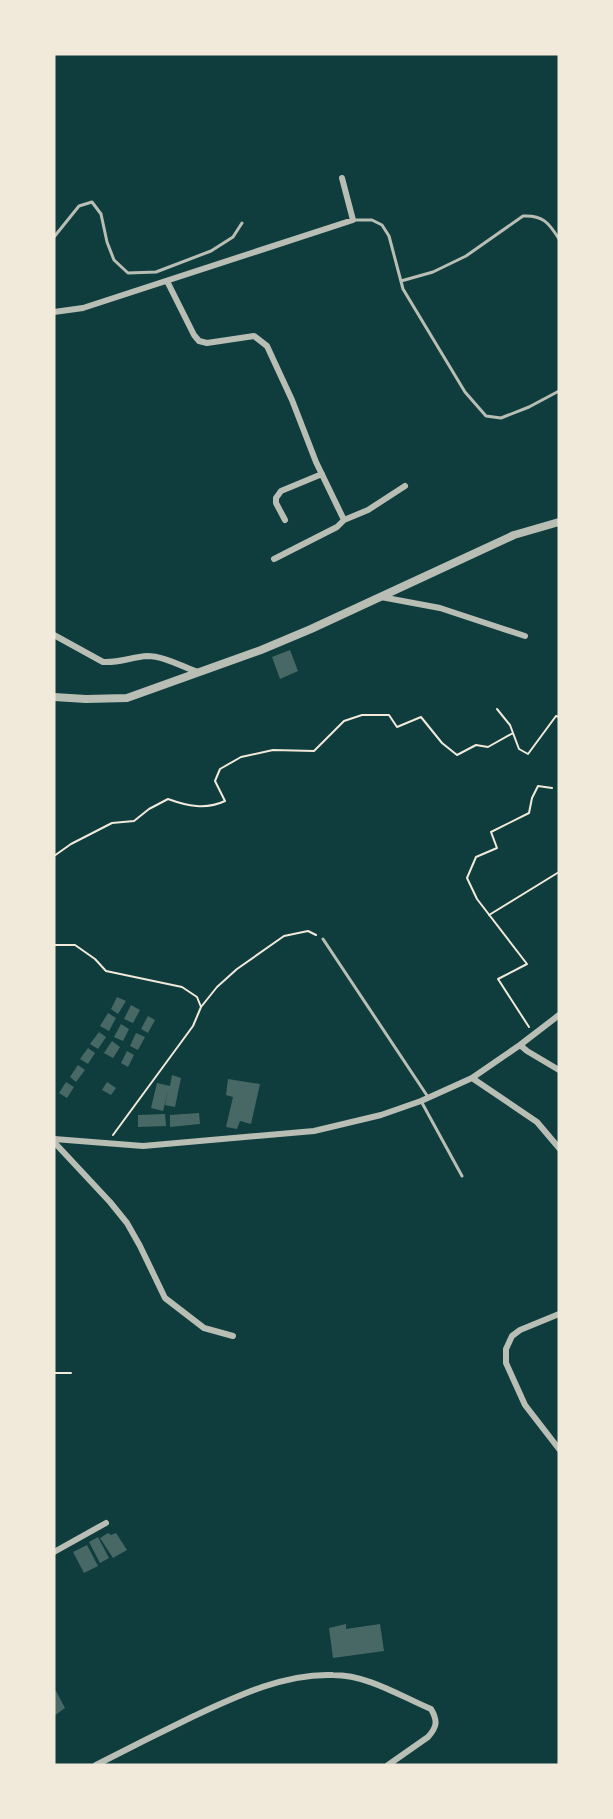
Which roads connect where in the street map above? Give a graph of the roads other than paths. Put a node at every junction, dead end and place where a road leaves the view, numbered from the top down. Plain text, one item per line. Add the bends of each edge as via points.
1 (342, 178) dead end
2 (352, 220) junction
3 (242, 223) dead end
4 (54, 237) edge
5 (559, 239) edge
6 (167, 281) junction
7 (401, 281) junction
8 (54, 312) edge
9 (559, 391) edge
10 (322, 474) junction
11 (405, 486) dead end
12 (285, 520) dead end
13 (344, 520) junction
14 (559, 522) edge
15 (274, 559) dead end
16 (381, 597) junction
17 (54, 635) edge
18 (525, 636) dead end
19 (199, 672) junction
20 (54, 697) edge
21 (322, 939) road end
22 (559, 1015) edge
23 (520, 1046) junction
24 (559, 1070) edge
25 (472, 1078) junction
26 (429, 1098) junction
27 (421, 1101) junction
28 (54, 1140) edge
29 (559, 1148) edge
30 (462, 1176) dead end
31 (559, 1314) edge
32 (233, 1336) dead end
33 (559, 1449) edge
34 (106, 1523) dead end
35 (54, 1552) edge
36 (96, 1765) edge
37 (388, 1765) edge

1 - 2 street
2 - 6 street
2 - 7 lane via 372,220 382,225
3 - 4 lane via 233,237 211,250 156,272 128,273 114,260 101,214 92,202 79,206
5 - 7 lane via 543,219 523,216 466,256 433,272
6 - 8 street via 83,308
6 - 10 street via 199,341 254,336 267,346
7 - 9 lane via 465,392 486,416 501,418
10 - 12 street via 278,494 276,503
10 - 13 street
11 - 13 street
13 - 15 street via 337,528
14 - 16 street via 514,535
16 - 18 street via 440,608
16 - 19 street via 271,646
17 - 19 street via 104,662 148,656
19 - 20 street via 127,698
21 - 26 lane
22 - 23 street
23 - 24 street
23 - 25 street
25 - 26 street
25 - 29 street via 537,1122
26 - 27 street
27 - 28 street via 314,1131 143,1146
27 - 30 lane
28 - 32 street via 127,1223 165,1299 204,1328
31 - 33 street via 520,1330 506,1349 506,1363 525,1405
34 - 35 street
36 - 37 street via 263,1687 298,1677 334,1674 373,1682 431,1709 436,1717 437,1723 428,1737

